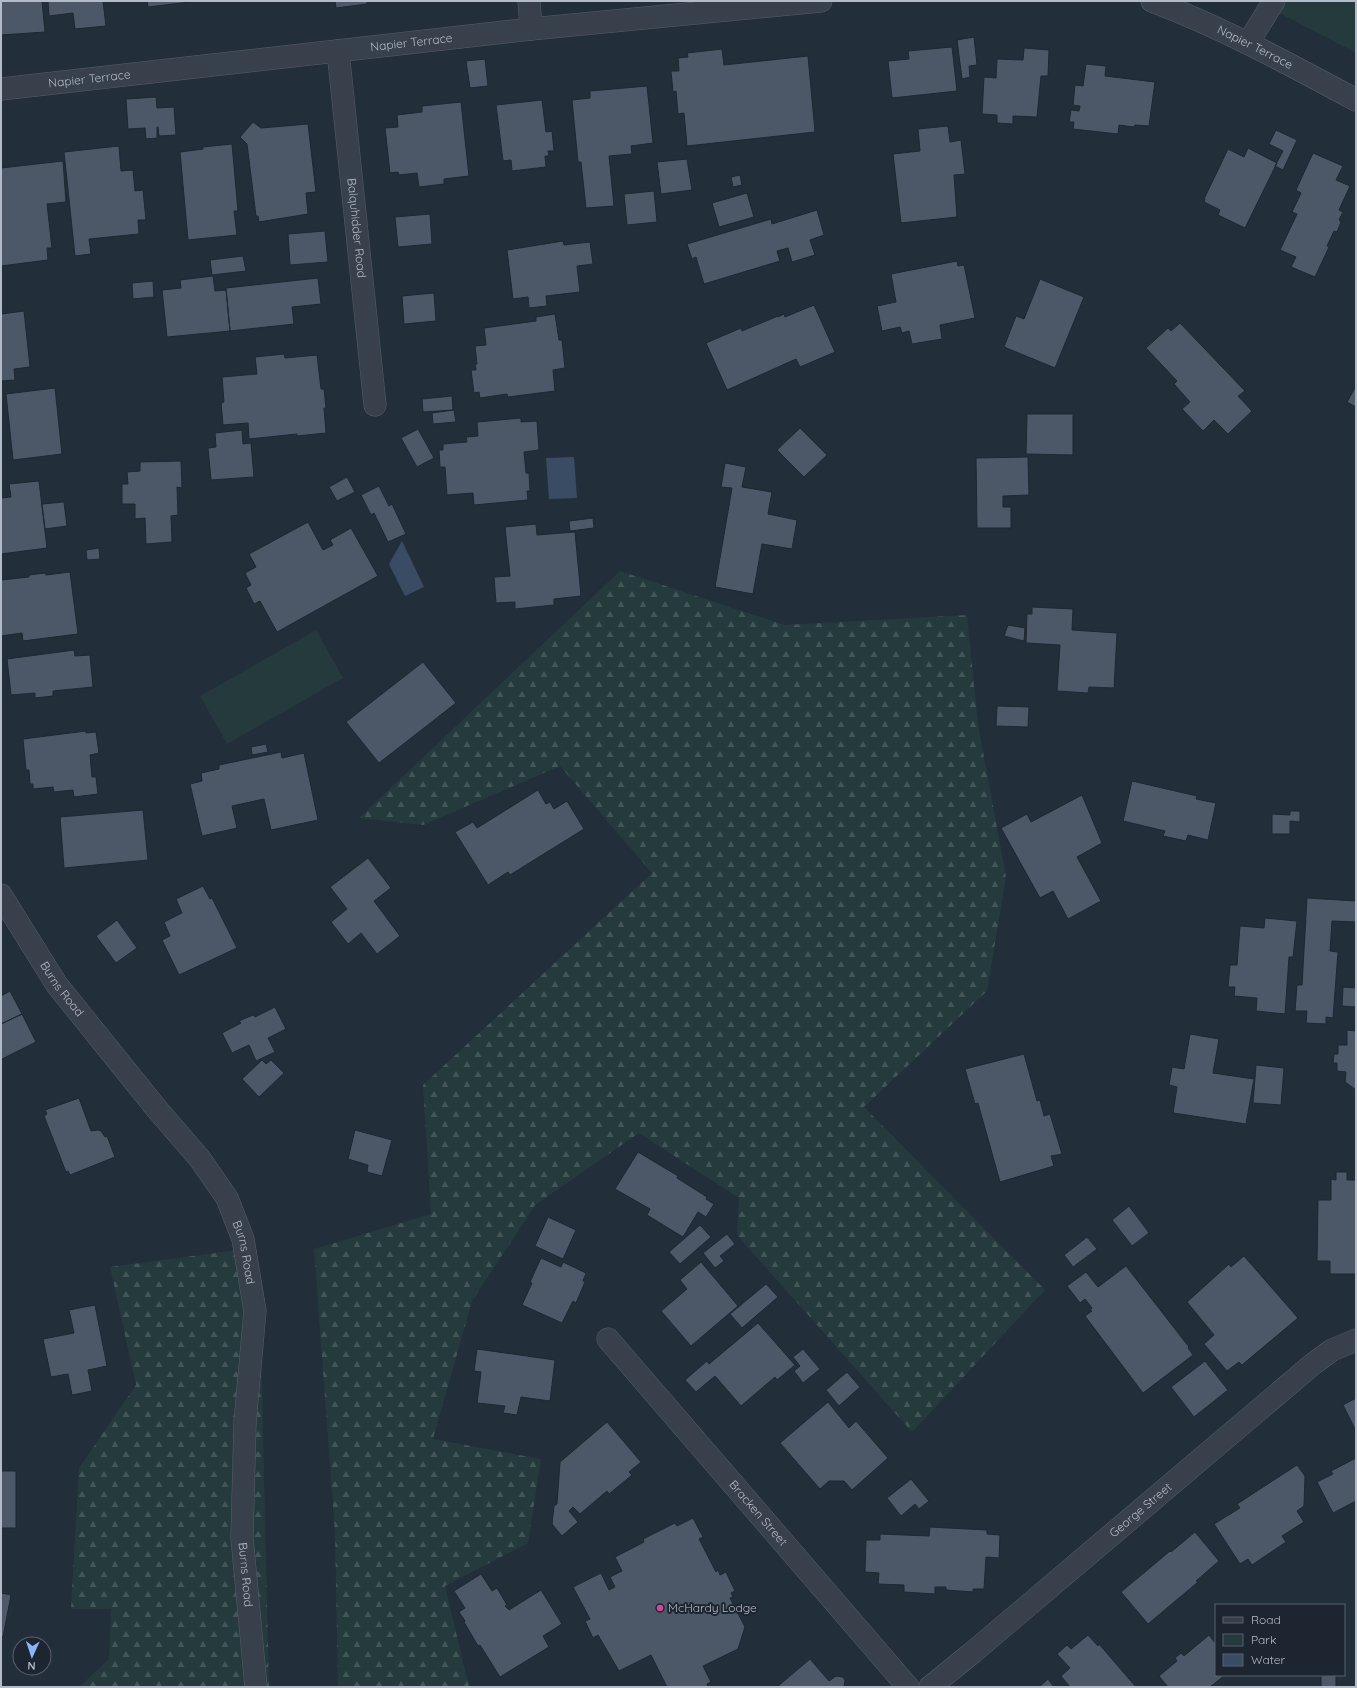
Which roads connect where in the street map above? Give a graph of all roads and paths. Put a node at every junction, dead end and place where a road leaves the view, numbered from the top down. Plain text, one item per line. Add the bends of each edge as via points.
1 (529, 1) edge
2 (822, 1) edge
3 (1152, 1) edge
4 (1274, 1) edge
5 (532, 29) junction
6 (1248, 43) junction
7 (338, 51) junction
8 (1, 89) edge
9 (1356, 100) edge
10 (375, 405) dead end
11 (1, 895) edge
12 (608, 1339) dead end
13 (1356, 1340) edge
14 (256, 1687) edge
15 (908, 1687) edge
16 (930, 1687) edge

1 - 5 street
2 - 5 street, Napier Terrace
3 - 6 street, Napier Terrace via 1196,18
4 - 6 street
5 - 7 street, Napier Terrace
6 - 9 street, Napier Terrace
7 - 8 street, Napier Terrace
7 - 10 street, Balquhidder Road
11 - 14 street, Burns Road via 57,985 200,1159 227,1198 243,1239 256,1311 245,1422 242,1538
12 - 15 street, Bracken Street
13 - 16 street, George Street via 1332,1350 1313,1364

